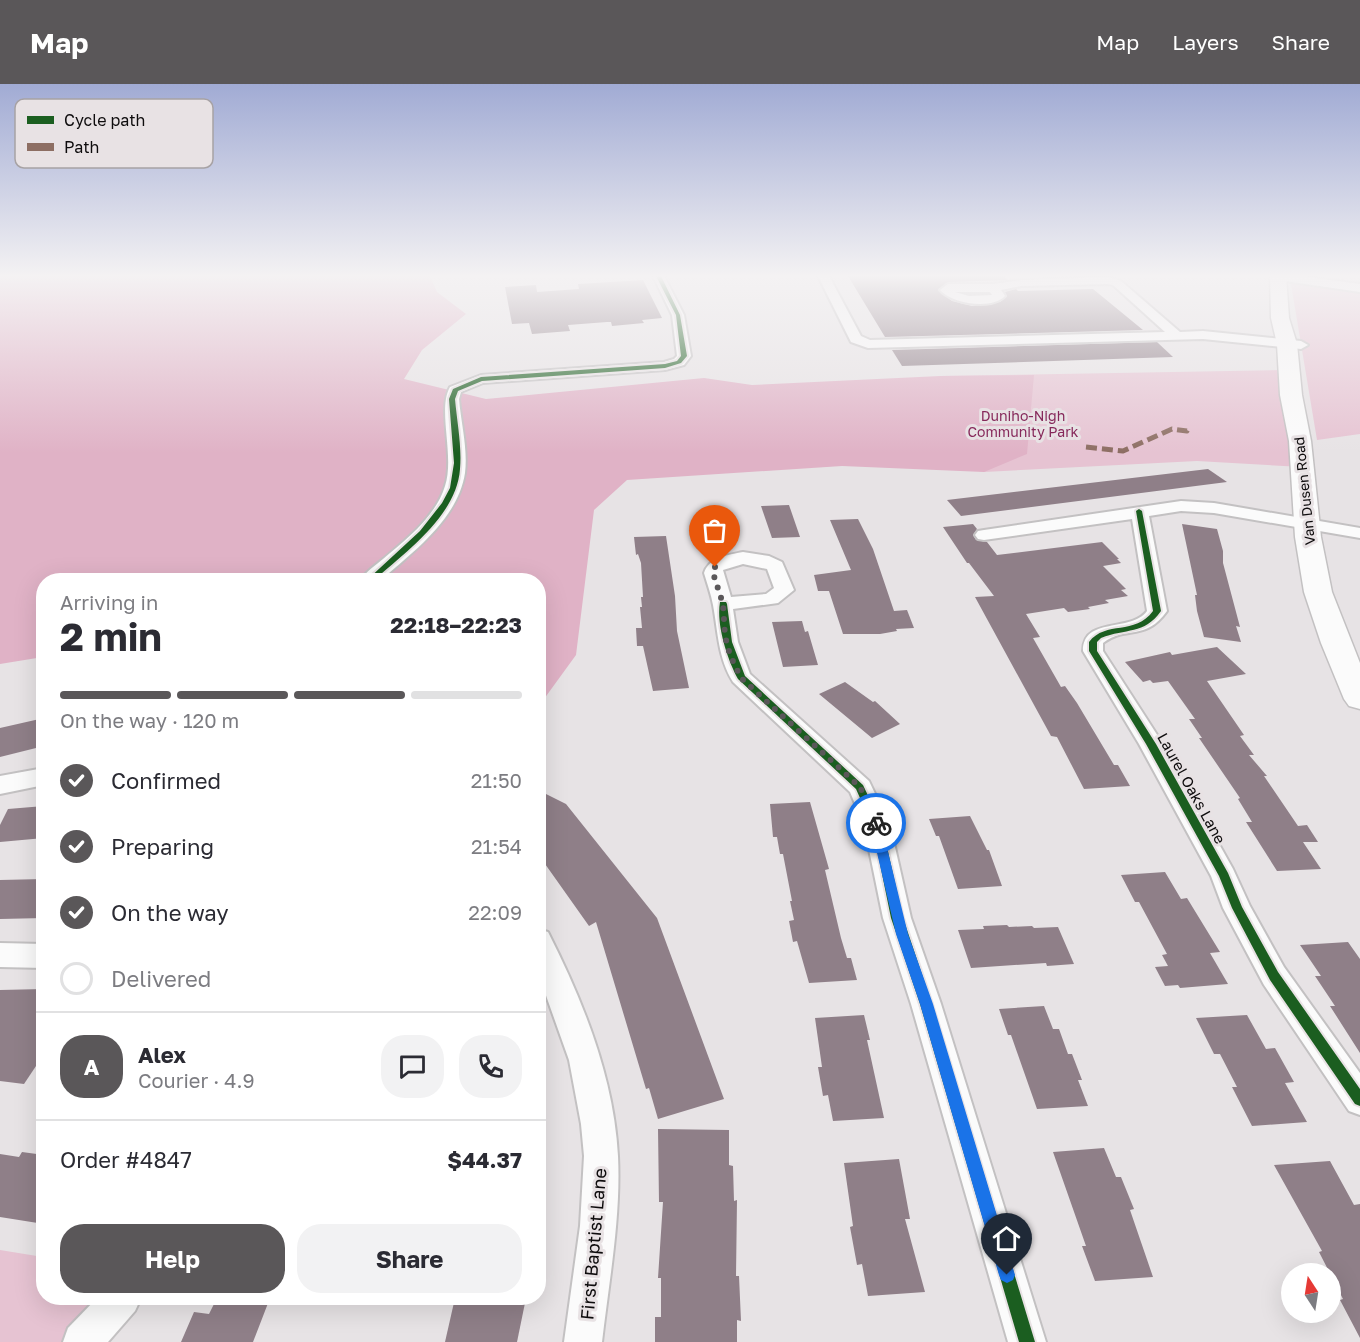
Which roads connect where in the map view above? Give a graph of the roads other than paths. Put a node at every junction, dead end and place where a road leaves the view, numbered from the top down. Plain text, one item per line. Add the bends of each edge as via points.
1 (681, 335) edge
2 (854, 335) edge
3 (1176, 335) joint
4 (1289, 335) edge
5 (1294, 345) junction
6 (1139, 511) junction
7 (1318, 525) junction
8 (1360, 533) edge
9 (984, 535) dead end
10 (378, 573) edge
11 (723, 604) dead end
12 (1360, 662) edge
13 (1360, 699) edge
14 (36, 778) edge
15 (0, 785) edge
16 (0, 955) edge
17 (36, 956) edge
18 (546, 963) edge
19 (1360, 1100) edge
20 (116, 1305) edge
21 (82, 1342) edge
22 (583, 1342) edge
23 (1027, 1342) edge

1 - 10 street via 684,356 665,366 481,379 455,390 452,399 457,473 447,500 428,530
2 - 3 street via 868,344
3 - 5 street
4 - 5 main road, Van Dusen Road
5 - 7 main road, Van Dusen Road via 1291,394
6 - 7 street via 1206,507
6 - 9 street
6 - 19 street, Laurel Oaks Lane via 1157,611 1151,622 1144,625 1096,637 1092,651 1151,744 1274,976
7 - 8 street
7 - 12 main road, Van Dusen Road
7 - 13 main road, Van Dusen Road via 1318,592
11 - 23 street via 725,636 741,678 860,787 874,817 897,918
14 - 15 street
16 - 17 street
18 - 22 street, First Baptist Lane via 581,1045 599,1133 602,1186
20 - 21 street

